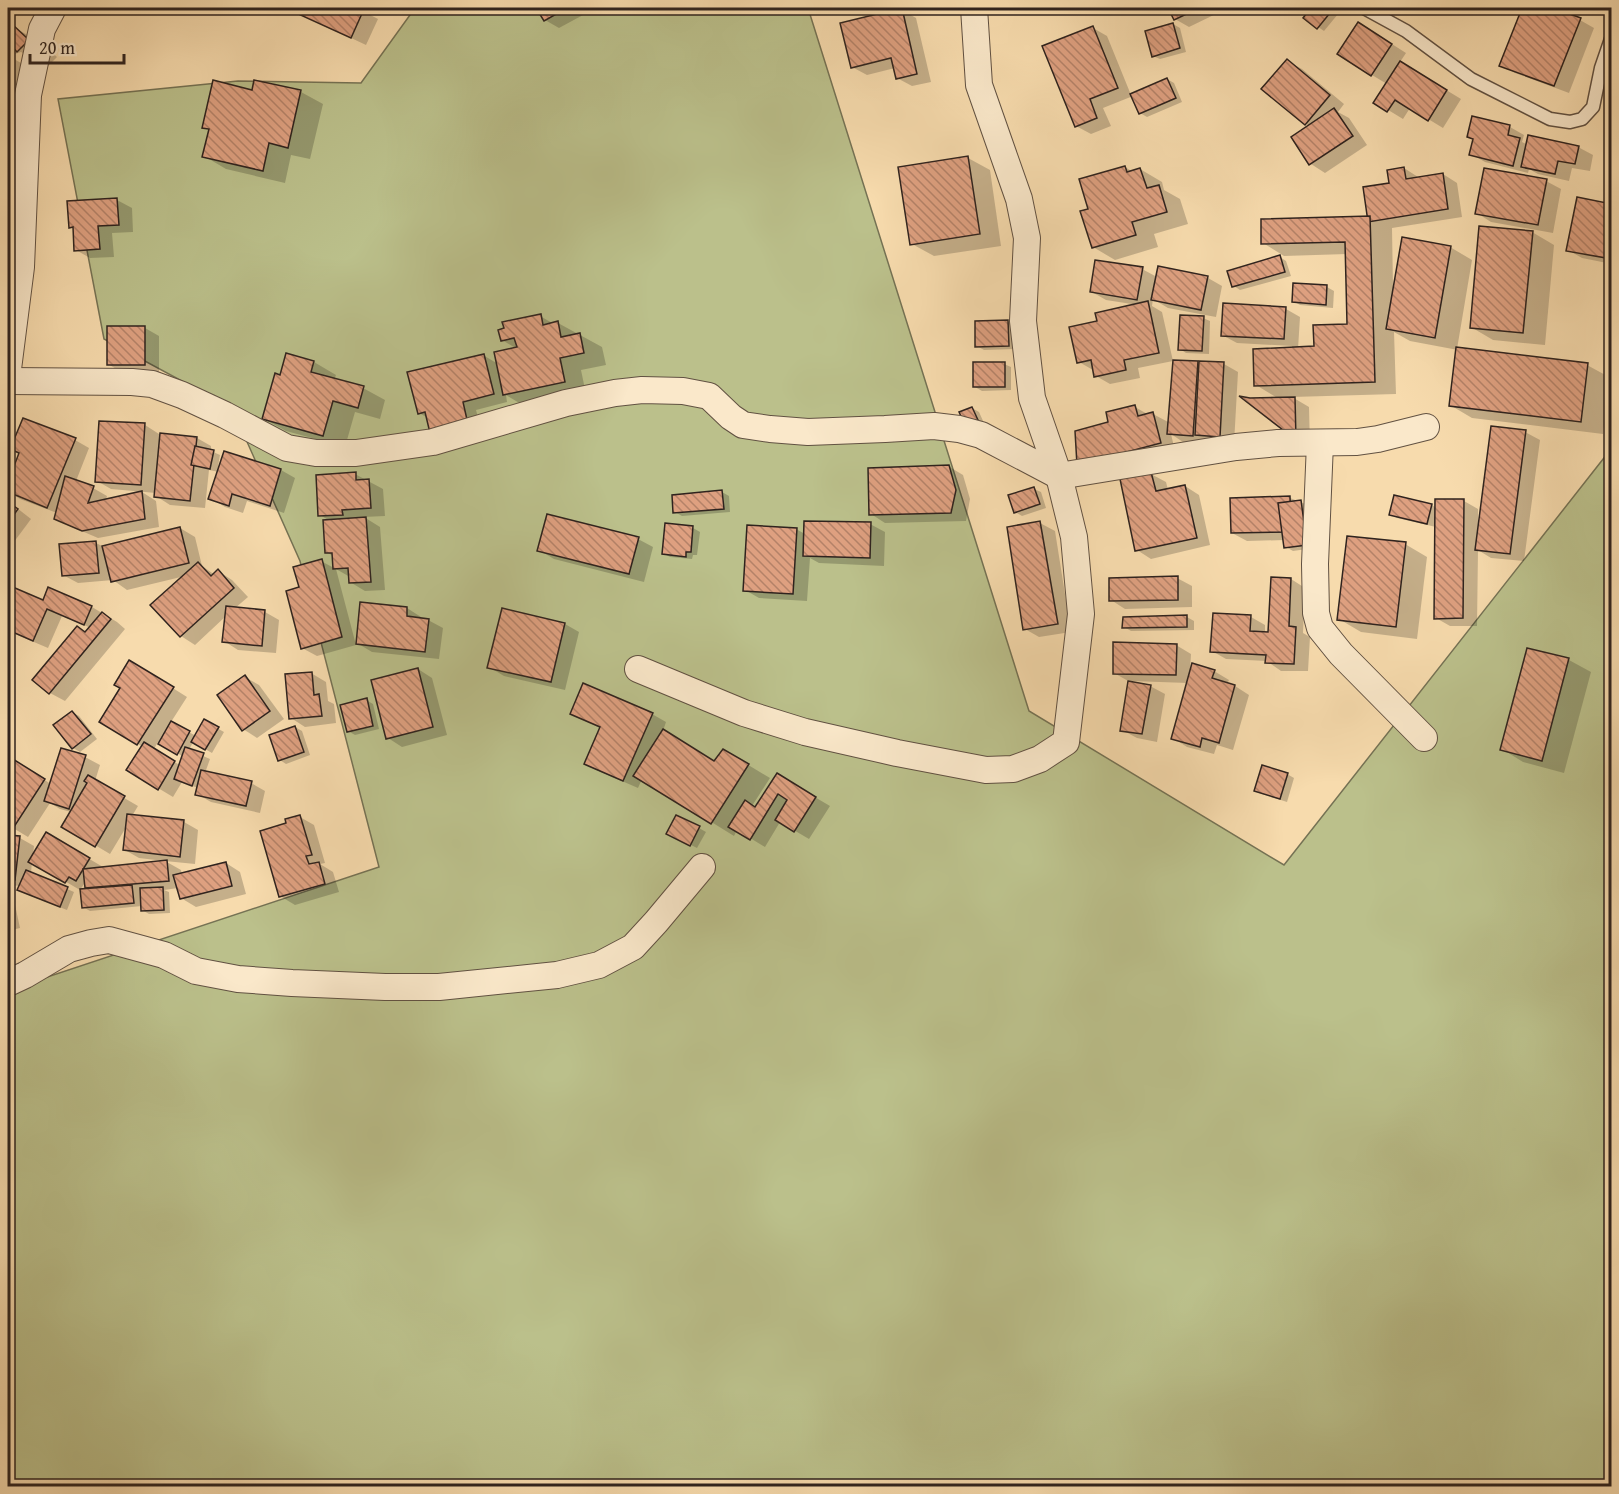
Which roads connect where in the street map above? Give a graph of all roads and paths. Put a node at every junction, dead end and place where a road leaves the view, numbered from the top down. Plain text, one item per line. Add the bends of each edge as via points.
1 (53, 8) edge
2 (974, 8) edge
3 (1364, 8) edge
4 (1611, 36) edge
5 (8, 369) edge
6 (8, 381) edge
7 (1426, 427) dead end
8 (1320, 443) junction
9 (1059, 476) junction
10 (638, 669) dead end
11 (1424, 738) dead end
12 (702, 867) dead end
13 (8, 983) edge

1 - 5 street via 42,29 28,95 21,267
2 - 9 street via 979,85 1018,199 1027,238 1023,321 1032,398
3 - 4 lane via 1406,31 1470,79 1550,119 1570,122 1582,119 1593,107
6 - 9 street via 152,384 182,394 287,448 316,453 356,453 433,442 566,403 615,393 683,391 709,396 737,421 755,427 808,432 934,426 959,429 981,435
7 - 8 street via 1378,439
8 - 9 street via 1236,447
8 - 11 street via 1315,564 1320,628
9 - 10 street via 1074,537 1081,614 1066,742 1040,759 1013,769 986,770 886,751 744,713
12 - 13 street via 633,947 598,965 557,975 439,987 238,979 196,971 164,955 109,940 69,949

